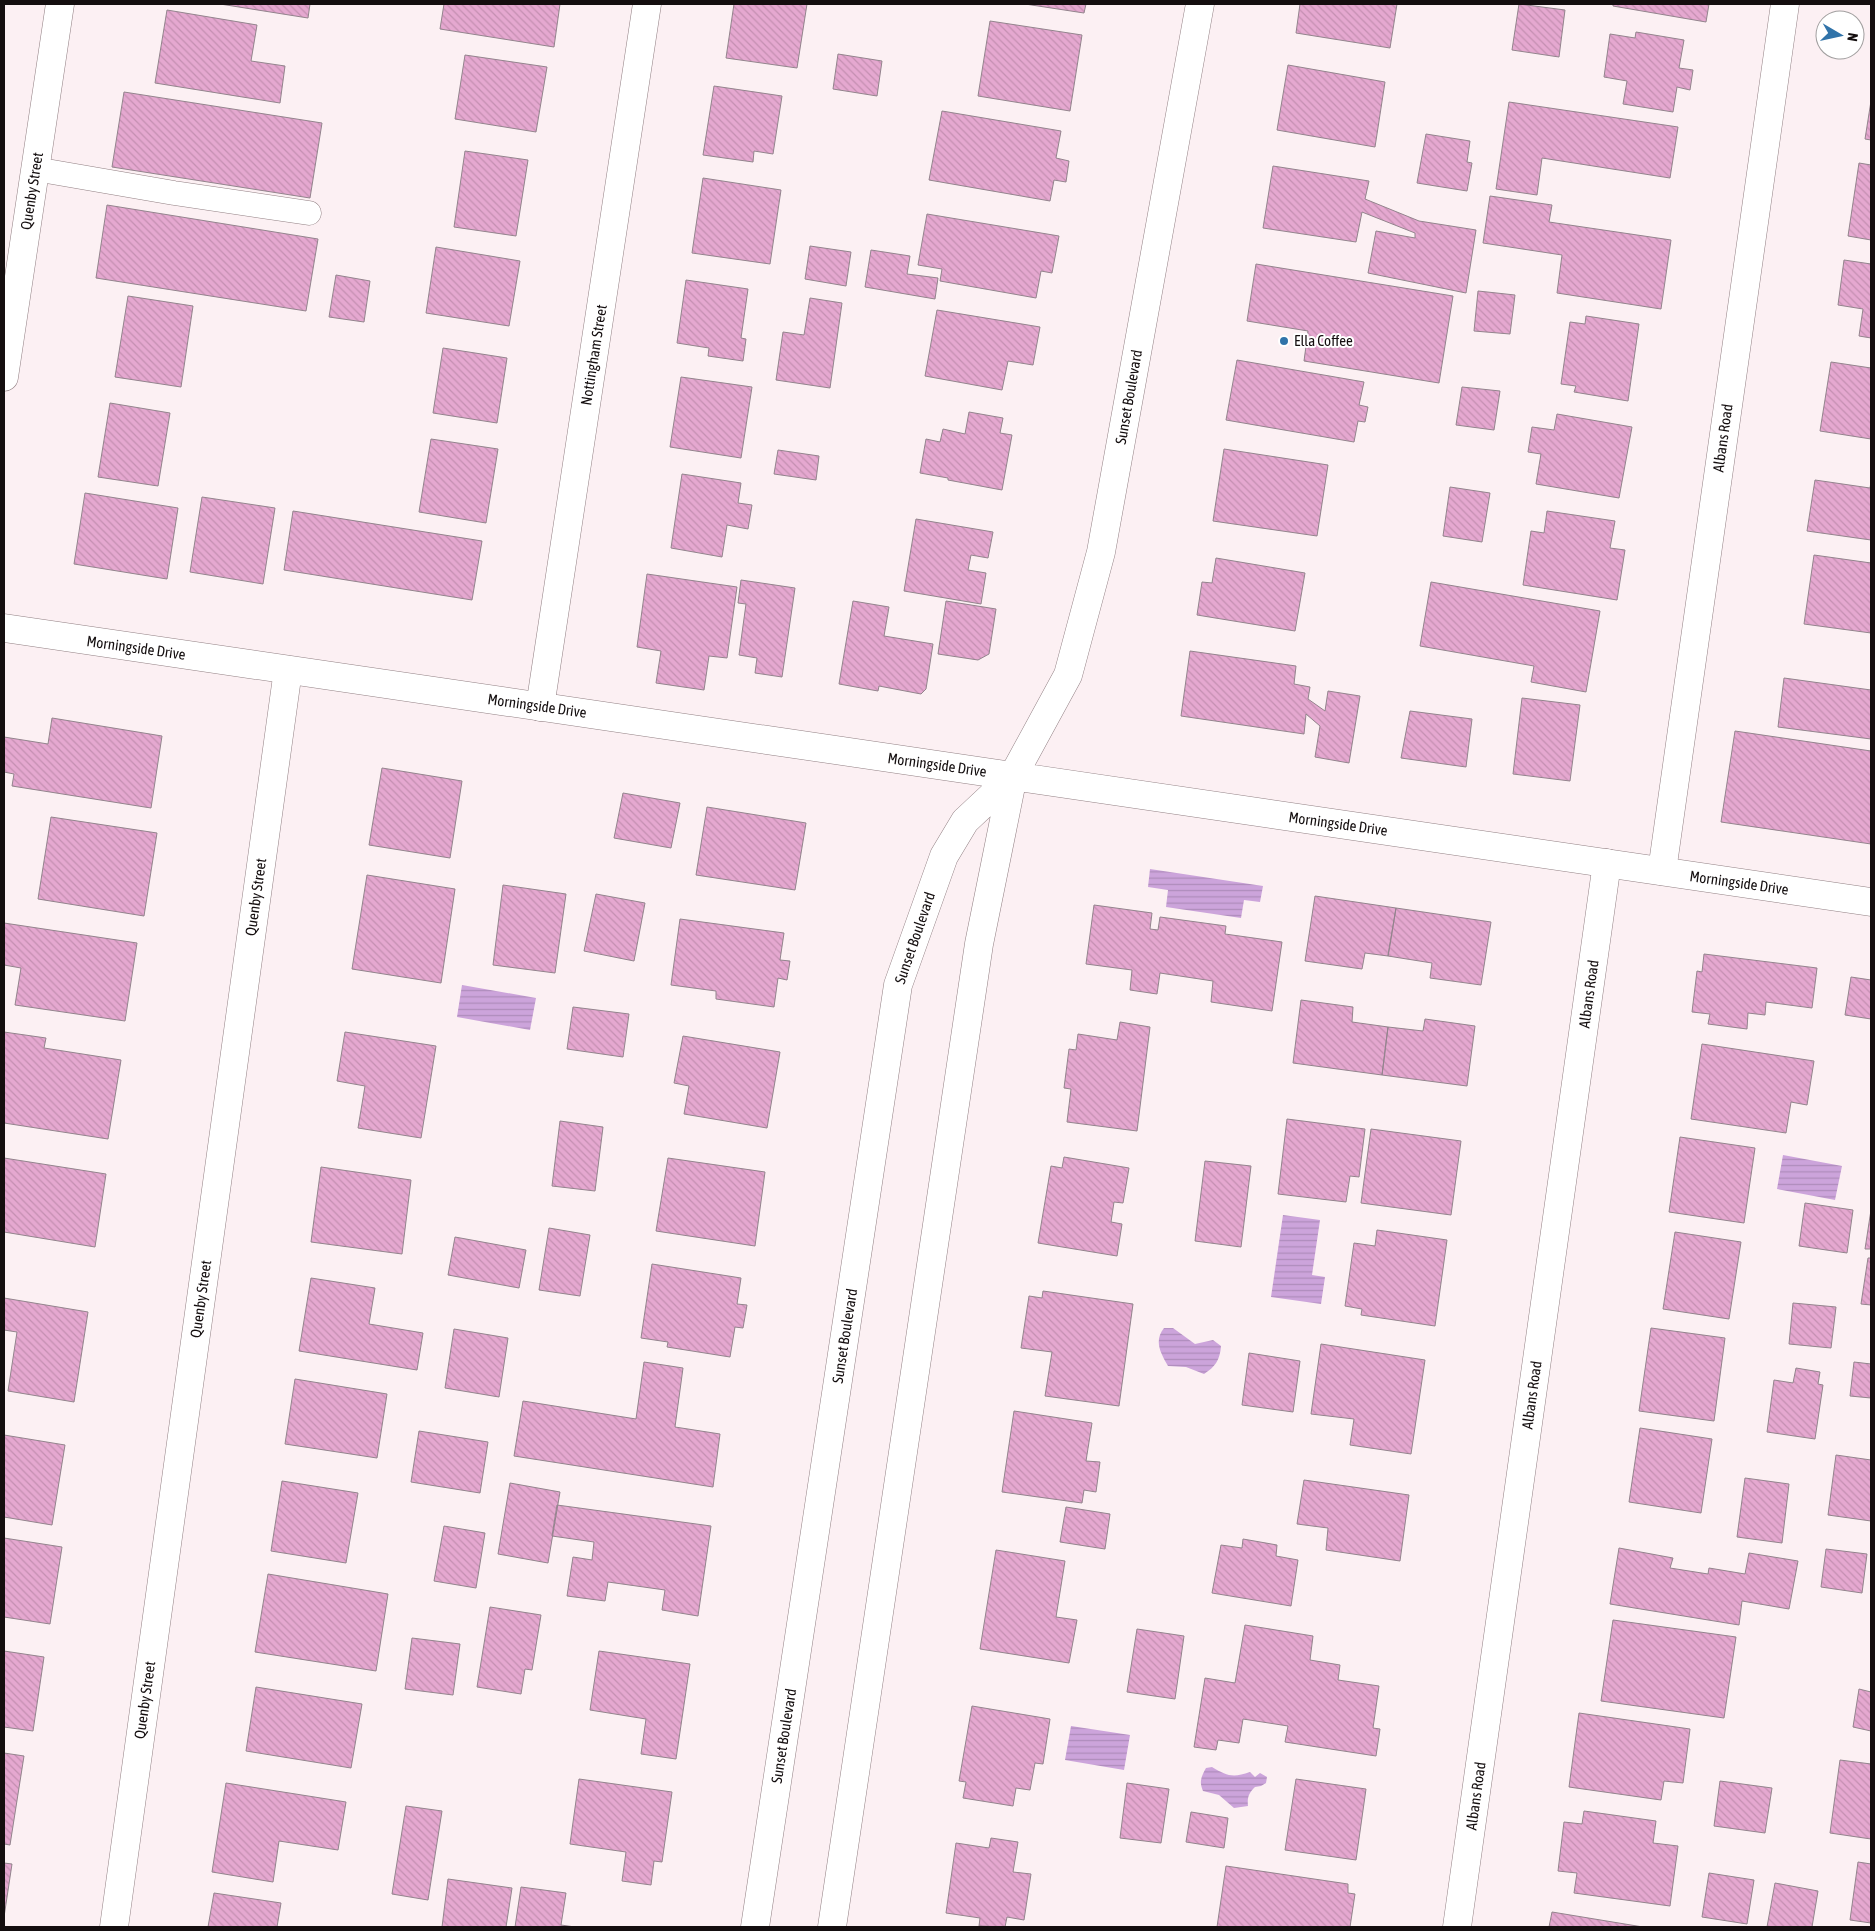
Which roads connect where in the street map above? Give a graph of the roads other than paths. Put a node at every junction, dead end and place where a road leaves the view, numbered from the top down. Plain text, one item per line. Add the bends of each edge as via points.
1 (60, 4) edge
2 (647, 4) edge
3 (1200, 4) edge
4 (1785, 4) edge
5 (35, 169) junction
6 (309, 213) dead end
7 (5, 366) edge
8 (4, 628) edge
9 (288, 670) junction
10 (540, 707) junction
11 (1013, 776) junction
12 (1607, 863) junction
13 (1662, 871) junction
14 (1871, 902) edge
15 (114, 1927) edge
16 (754, 1927) edge
17 (832, 1927) edge
18 (1457, 1927) edge

1 - 5 street, Quenby Street
2 - 10 street, Nottingham Street
3 - 11 street, Sunset Boulevard via 1101,552 1068,675
4 - 13 street, Albans Road
5 - 6 lane
5 - 7 street, Quenby Street
8 - 9 street, Morningside Drive
9 - 10 street, Morningside Drive
9 - 15 street, Quenby Street
10 - 11 street, Morningside Drive
11 - 12 street, Morningside Drive
11 - 16 street, Sunset Boulevard via 965,821 944,856 898,985
11 - 17 street, Sunset Boulevard via 979,944
12 - 13 street, Morningside Drive
12 - 18 street, Albans Road
13 - 14 street, Morningside Drive

